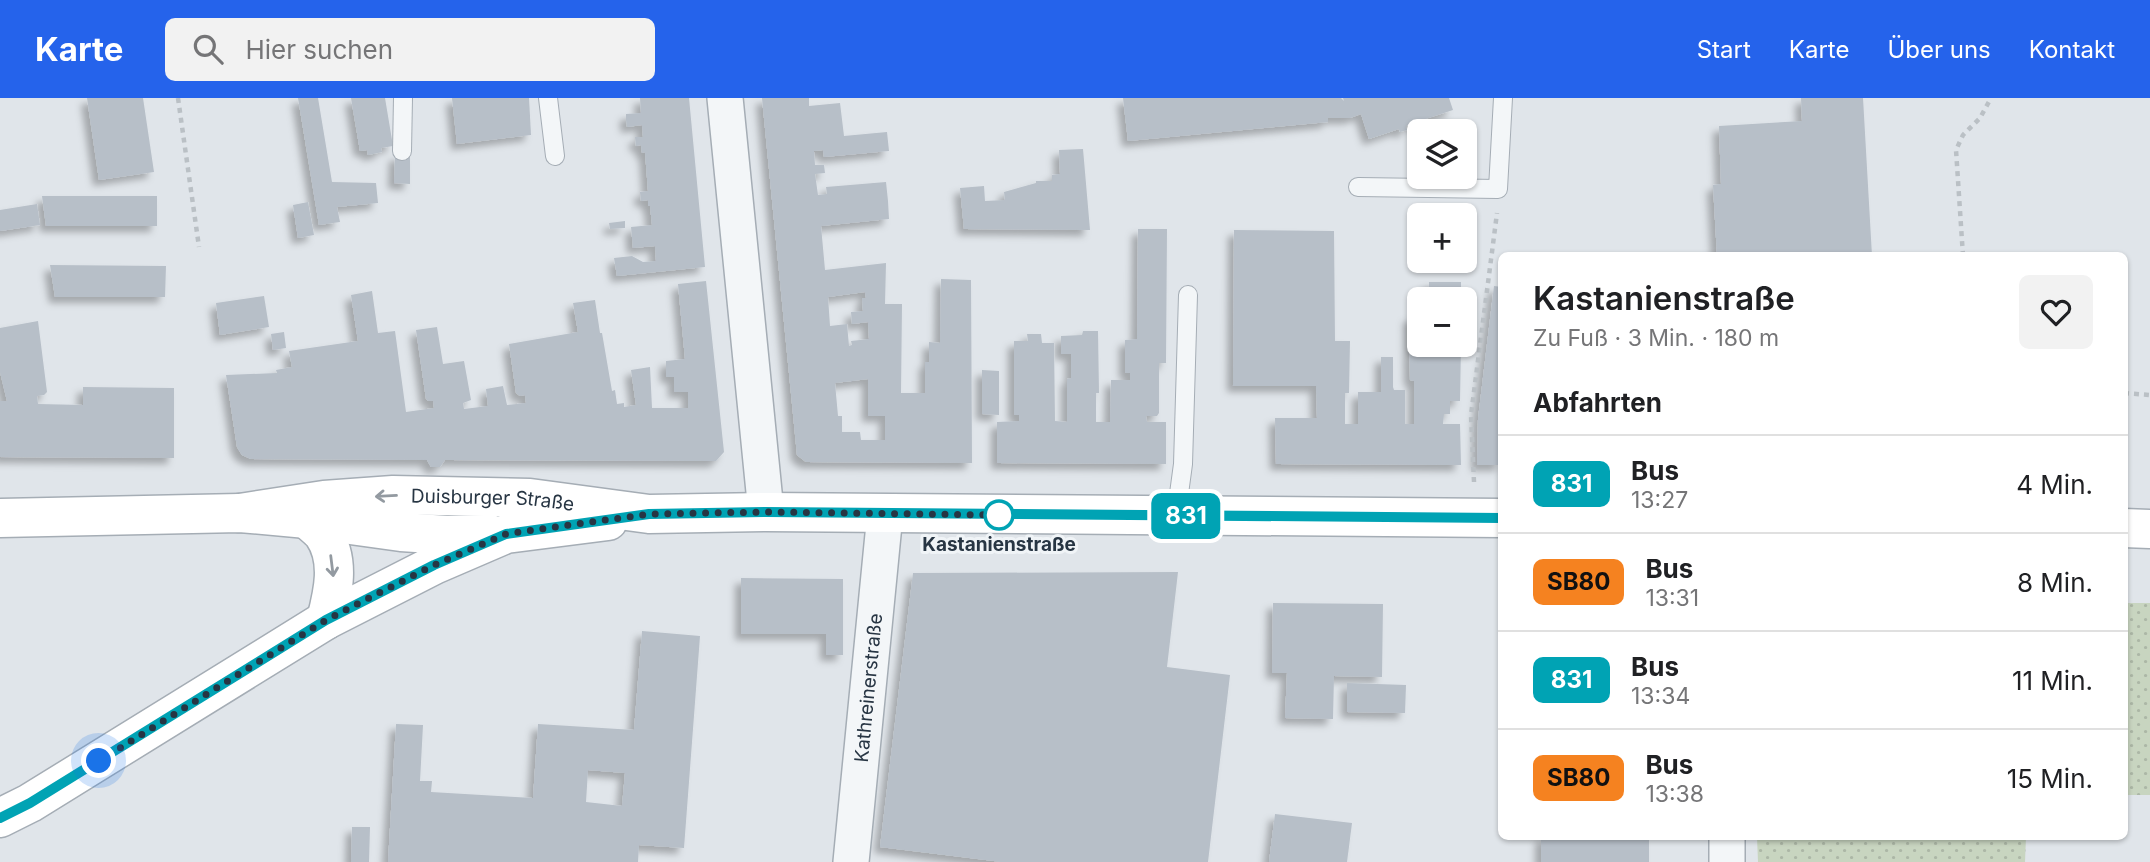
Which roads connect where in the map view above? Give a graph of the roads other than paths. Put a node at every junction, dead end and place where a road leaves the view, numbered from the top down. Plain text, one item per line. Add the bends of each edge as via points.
1 (403, 98) edge
2 (548, 98) edge
3 (725, 98) edge
4 (1503, 98) edge
5 (402, 151) dead end
6 (555, 156) dead end
7 (1358, 187) dead end
8 (1188, 295) dead end
9 (766, 512) junction
10 (240, 513) junction
11 (649, 514) junction
12 (885, 514) junction
13 (1176, 516) junction
14 (0, 518) edge
15 (1488, 518) edge
16 (307, 519) junction
17 (2128, 528) edge
18 (2150, 529) edge
19 (506, 534) junction
20 (326, 620) junction
21 (15, 811) edge
22 (1727, 840) edge
23 (851, 862) edge
24 (1727, 862) edge

1 - 5 lane
2 - 6 lane
3 - 9 street
4 - 7 lane via 1498,189
8 - 13 lane via 1183,464
9 - 11 main road, Duisburger Straße
9 - 12 main road, Duisburger Straße
11 -> 10 main road, Duisburger Straße via 530,498 393,495
10 - 14 main road, Duisburger Straße
10 - 16 main road, Duisburger Straße
11 - 19 main road
12 - 13 main road, Duisburger Straße
12 - 23 street, Kathreinerstraße
13 - 15 main road, Duisburger Straße
16 - 19 main road, Duisburger Straße via 401,532
16 -> 20 main road via 323,534 331,552 333,593
17 - 18 main road
19 - 20 main road
20 - 21 main road
22 - 24 street

